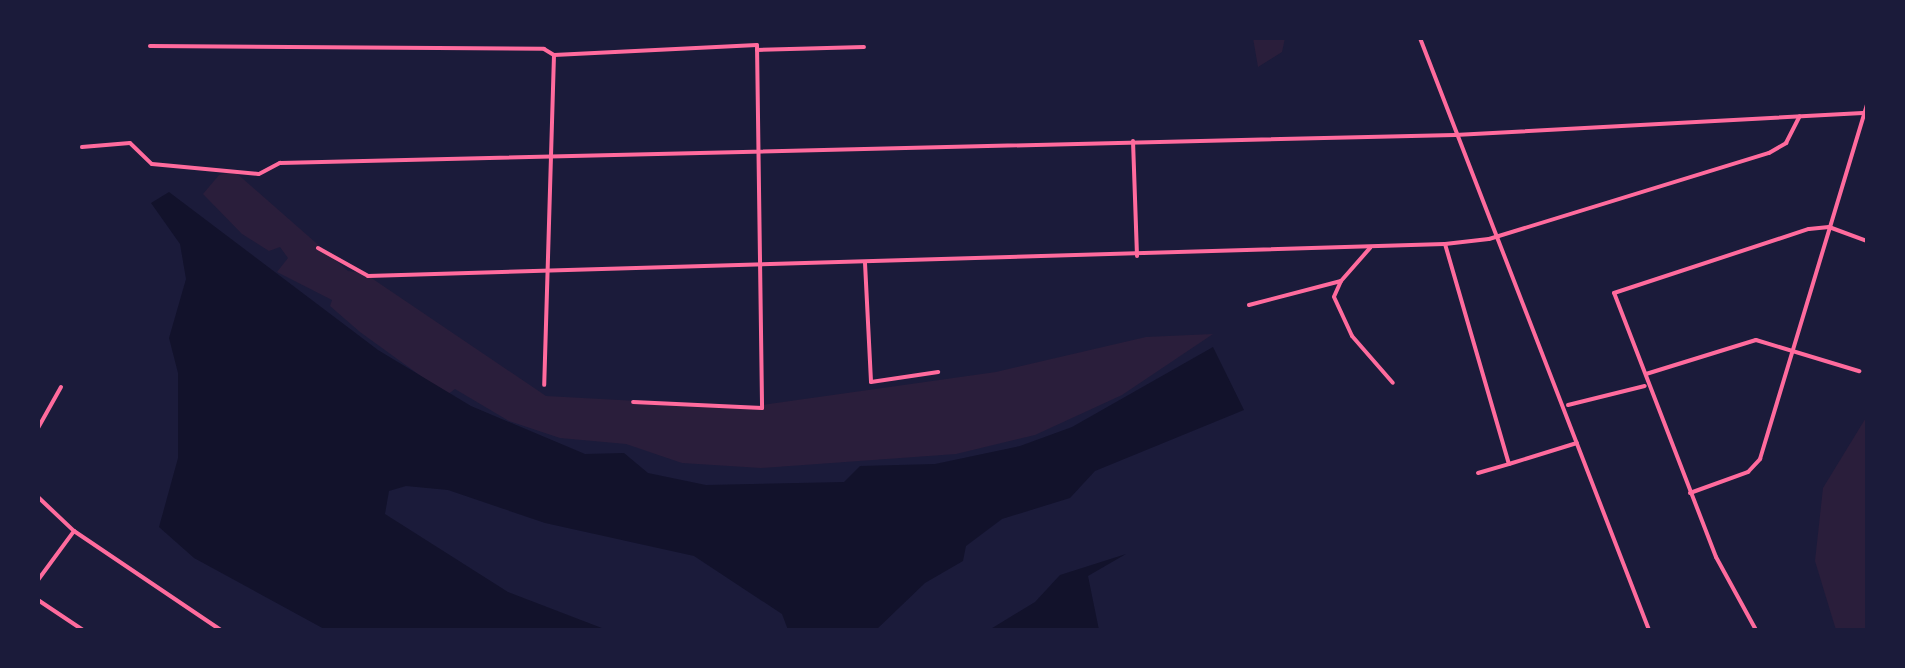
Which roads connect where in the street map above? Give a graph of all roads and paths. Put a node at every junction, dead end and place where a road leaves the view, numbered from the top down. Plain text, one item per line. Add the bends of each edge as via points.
1 (1420, 38) edge
2 (150, 46) dead end
3 (757, 47) junction
4 (864, 47) dead end
5 (554, 55) junction
6 (1867, 104) edge
7 (1860, 113) junction
8 (1867, 113) edge
9 (1800, 116) junction
10 (1455, 135) junction
11 (1133, 141) junction
12 (82, 147) dead end
13 (758, 154) junction
14 (549, 159) junction
15 (1829, 227) junction
16 (1495, 233) junction
17 (1867, 241) edge
18 (1445, 244) junction
19 (318, 248) dead end
20 (1370, 248) junction
21 (1137, 256) junction
22 (865, 263) junction
23 (759, 264) junction
24 (545, 271) junction
25 (1341, 281) junction
26 (1249, 305) dead end
27 (1793, 348) junction
28 (1859, 371) dead end
29 (938, 372) dead end
30 (1646, 374) junction
31 (1393, 383) dead end
32 (544, 385) dead end
33 (1645, 386) junction
34 (61, 387) dead end
35 (633, 402) dead end
36 (1568, 405) junction
37 (38, 428) edge
38 (1577, 443) junction
39 (1509, 464) junction
40 (1478, 473) dead end
41 (1690, 493) junction
42 (38, 497) edge
43 (74, 531) junction
44 (38, 580) edge
45 (38, 600) edge
46 (83, 630) edge
47 (221, 630) edge
48 (1649, 630) edge
49 (1756, 630) edge

1 - 10 street
2 - 5 street via 544,49
3 - 4 street
3 - 5 street via 633,46
3 - 13 street
5 - 14 street
6 - 7 street
7 - 8 street
7 - 9 street
7 - 15 street
9 - 10 street
9 - 16 street via 1786,143 1769,153
10 - 11 street
10 - 16 street
11 - 13 street
11 - 21 street
12 - 14 street via 130,143 152,164 259,174 280,163
13 - 14 street
13 - 23 street
14 - 24 street
15 - 17 street
15 - 27 street
15 - 30 street via 1614,293
16 - 18 street
16 - 36 street
18 - 20 street
18 - 39 street
19 - 24 street via 375,273
20 - 21 street
20 - 25 street
21 - 22 street
22 - 23 street
22 - 29 street via 871,382
23 - 24 street
23 - 35 street via 762,408
24 - 32 street
25 - 26 street
25 - 31 street via 1334,297 1352,336
27 - 28 street
27 - 30 street via 1756,340
27 - 41 street via 1760,459 1748,472
30 - 33 street
33 - 36 street
33 - 41 street
34 - 37 street
36 - 38 street
38 - 39 street
38 - 48 street
39 - 40 street
41 - 49 street
42 - 43 street
43 - 44 street
43 - 47 street
45 - 46 street

